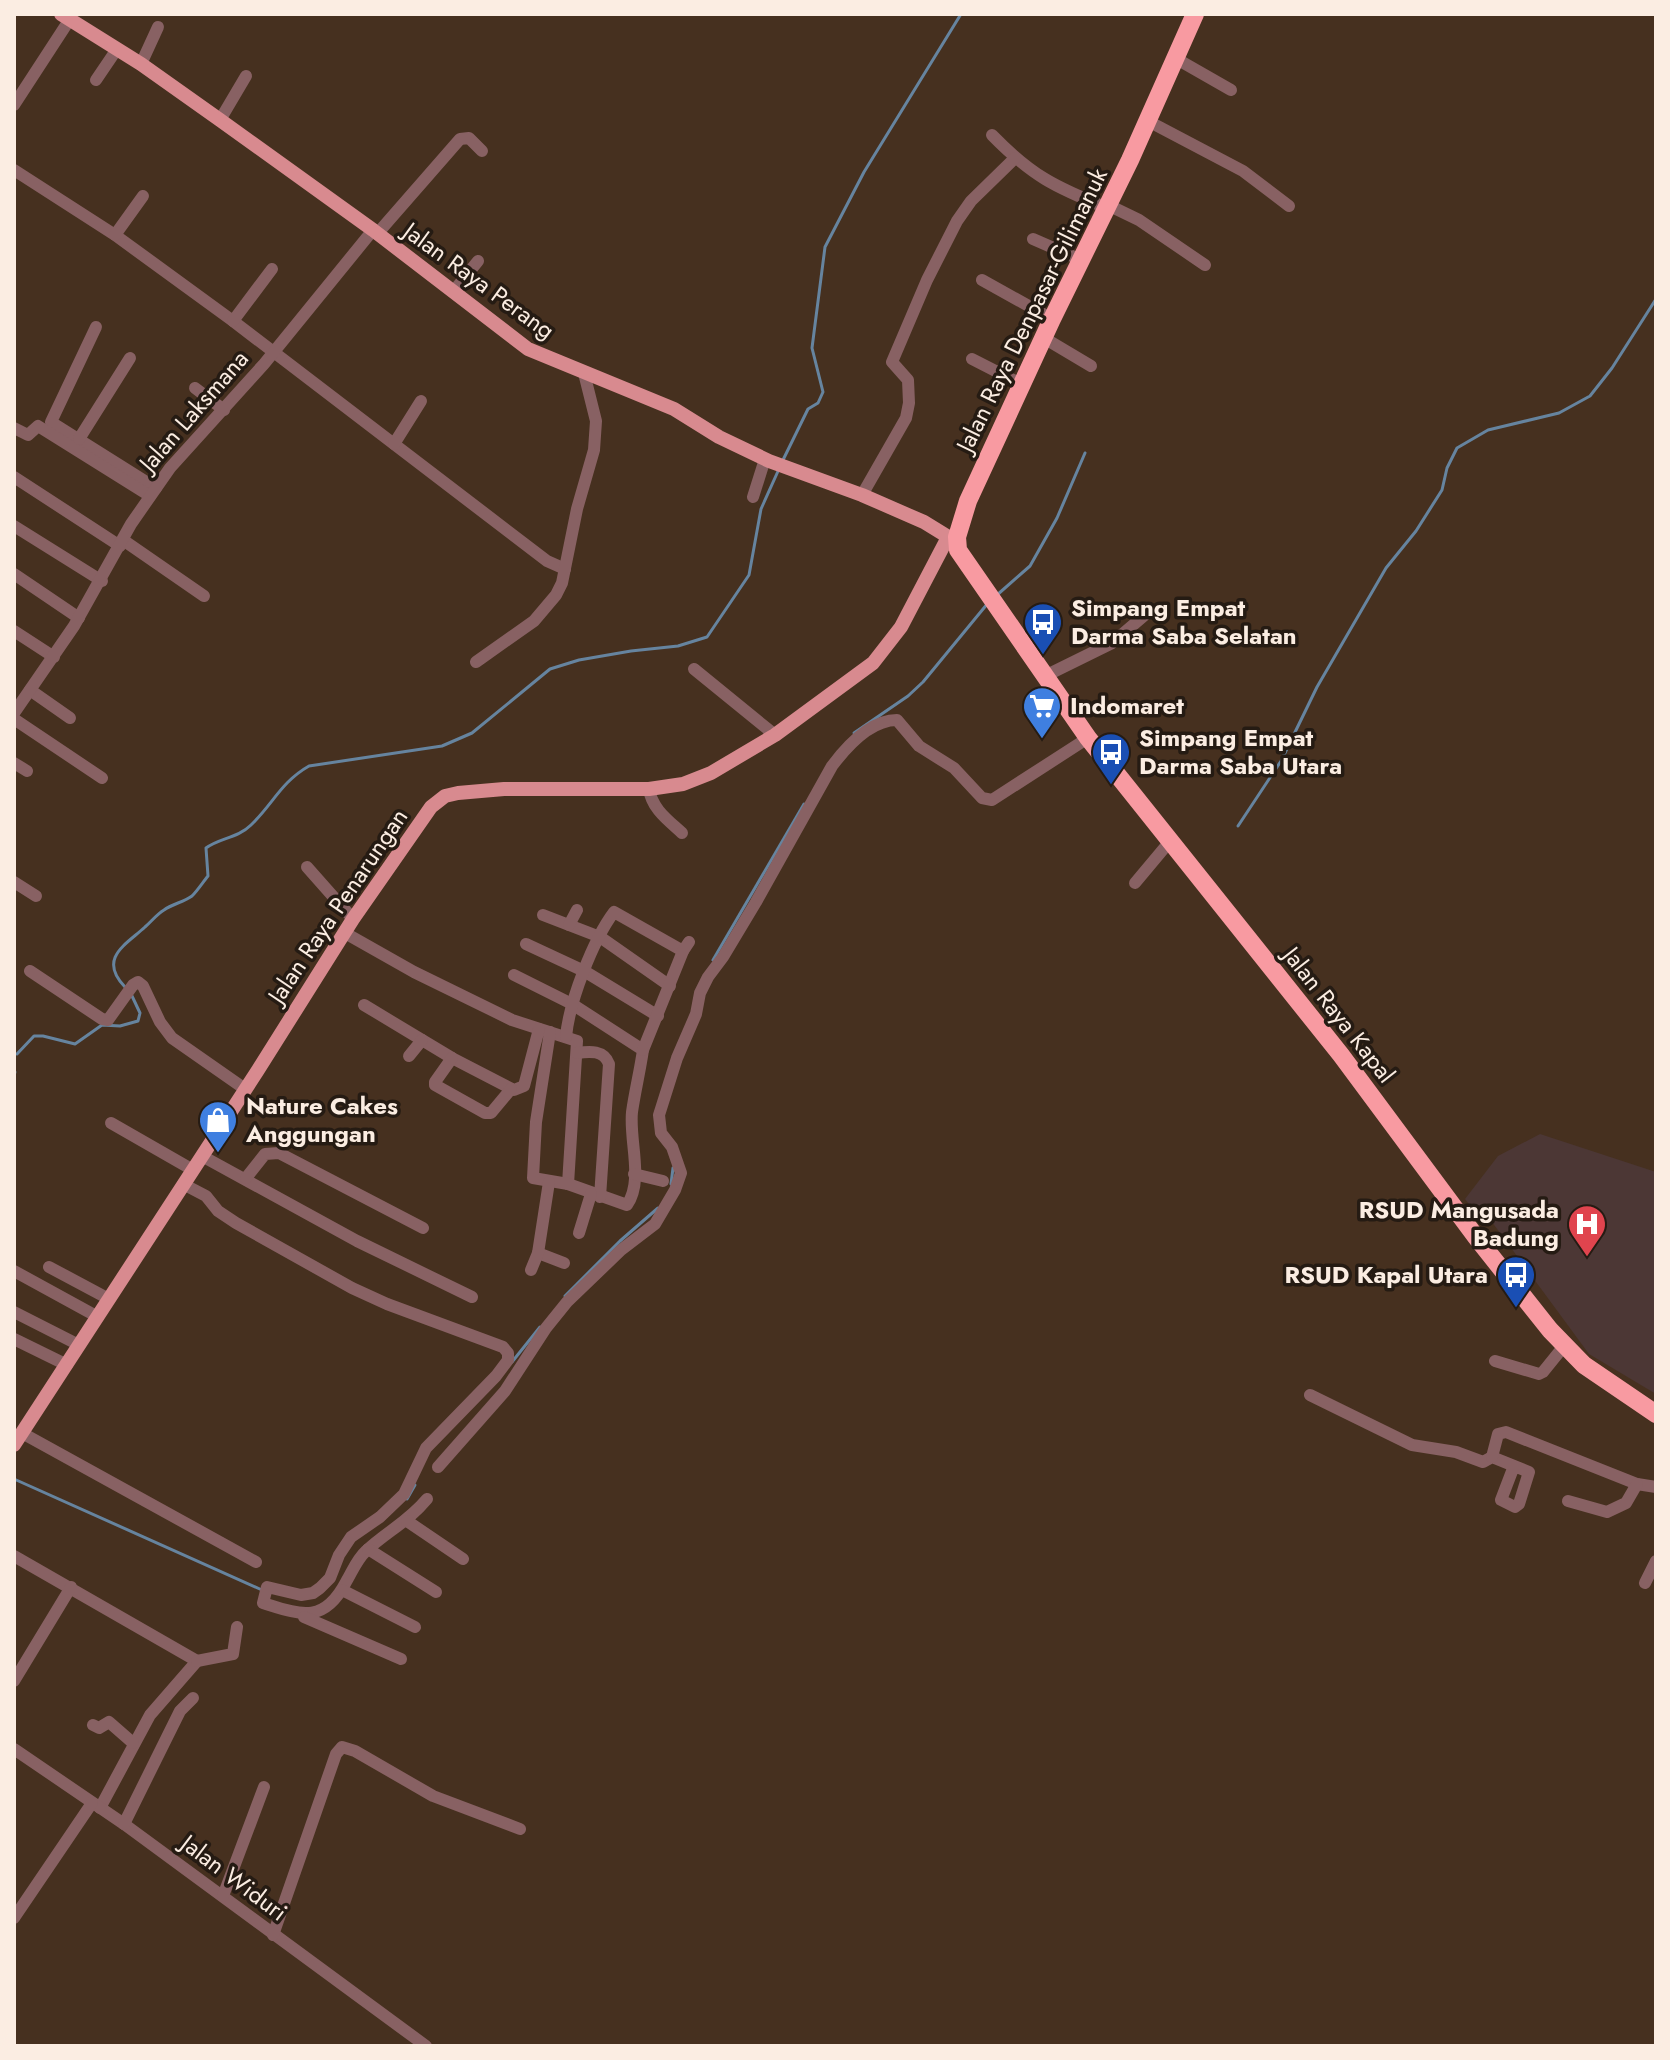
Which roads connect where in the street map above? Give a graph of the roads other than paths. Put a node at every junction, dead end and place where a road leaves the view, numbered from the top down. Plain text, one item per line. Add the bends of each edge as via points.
1 (1195, 14) edge
2 (66, 16) edge
3 (158, 27) dead end
4 (117, 49) junction
5 (1175, 58) junction
6 (141, 64) junction
7 (246, 76) dead end
8 (96, 80) dead end
9 (1231, 90) dead end
10 (14, 105) edge
11 (220, 120) junction
12 (1148, 121) junction
13 (992, 135) dead end
14 (482, 151) dead end
15 (1015, 158) junction
16 (14, 170) edge
17 (143, 196) dead end
18 (1107, 206) junction
19 (1289, 206) dead end
20 (375, 232) junction
21 (115, 235) junction
22 (1033, 239) dead end
23 (1081, 260) junction
24 (478, 261) dead end
25 (1205, 265) dead end
26 (272, 269) dead end
27 (982, 280) dead end
28 (453, 292) junction
29 (1052, 319) junction
30 (233, 321) junction
31 (96, 327) dead end
32 (1044, 338) junction
33 (275, 352) junction
34 (130, 358) dead end
35 (972, 359) dead end
36 (1091, 366) dead end
37 (584, 373) junction
38 (1023, 385) junction
39 (195, 388) dead end
40 (421, 401) dead end
41 (224, 410) junction
42 (14, 428) edge
43 (79, 439) junction
44 (394, 444) junction
45 (767, 460) junction
46 (14, 477) edge
47 (153, 492) junction
48 (862, 495) junction
49 (753, 497) dead end
50 (14, 526) edge
51 (954, 537) junction
52 (121, 543) junction
53 (565, 569) junction
54 (14, 574) edge
55 (102, 581) junction
56 (204, 596) dead end
57 (1146, 614) dead end
58 (79, 618) junction
59 (14, 631) edge
60 (54, 657) junction
61 (476, 662) dead end
62 (694, 669) dead end
63 (1045, 676) junction
64 (30, 690) junction
65 (16, 705) edge
66 (70, 718) dead end
67 (14, 719) edge
68 (775, 735) junction
69 (1088, 738) junction
70 (14, 763) edge
71 (27, 771) dead end
72 (102, 778) dead end
73 (649, 789) junction
74 (682, 833) dead end
75 (1171, 840) junction
76 (307, 867) dead end
77 (14, 882) edge
78 (1135, 883) dead end
79 (36, 896) dead end
80 (577, 910) dead end
81 (543, 915) dead end
82 (350, 925) junction
83 (569, 925) junction
84 (600, 937) junction
85 (526, 944) dead end
86 (30, 971) dead end
87 (584, 971) junction
88 (514, 975) dead end
89 (670, 986) junction
90 (572, 1004) junction
91 (364, 1005) dead end
92 (658, 1016) junction
93 (544, 1031) junction
94 (566, 1037) junction
95 (422, 1040) junction
96 (643, 1050) junction
97 (577, 1053) junction
98 (409, 1056) dead end
99 (452, 1058) junction
100 (245, 1089) junction
101 (511, 1089) junction
102 (111, 1123) dead end
103 (202, 1156) junction
104 (193, 1170) junction
105 (634, 1174) junction
106 (246, 1178) junction
107 (663, 1181) dead end
108 (549, 1182) junction
109 (183, 1184) junction
110 (568, 1184) junction
111 (595, 1196) junction
112 (423, 1228) dead end
113 (579, 1233) dead end
114 (538, 1253) junction
115 (564, 1263) dead end
116 (49, 1267) dead end
117 (531, 1270) dead end
118 (14, 1271) edge
119 (472, 1297) dead end
120 (109, 1299) junction
121 (14, 1312) edge
122 (98, 1317) junction
123 (14, 1339) edge
124 (79, 1345) junction
125 (1564, 1346) junction
126 (1495, 1361) dead end
127 (67, 1365) junction
128 (1310, 1395) dead end
129 (472, 1401) junction
130 (485, 1413) junction
131 (1656, 1414) edge
132 (18, 1439) edge
133 (1492, 1457) junction
134 (1514, 1466) dead end
135 (438, 1467) dead end
136 (1637, 1484) junction
137 (1656, 1487) edge
138 (427, 1499) dead end
139 (1568, 1501) dead end
140 (407, 1521) junction
141 (368, 1549) junction
142 (14, 1556) edge
143 (463, 1559) dead end
144 (1656, 1561) edge
145 (256, 1562) dead end
146 (1645, 1583) dead end
147 (71, 1587) junction
148 (342, 1590) junction
149 (436, 1592) dead end
150 (297, 1614) junction
151 (237, 1627) dead end
152 (415, 1627) dead end
153 (401, 1659) dead end
154 (197, 1661) junction
155 (14, 1681) edge
156 (193, 1698) dead end
157 (93, 1725) dead end
158 (133, 1743) junction
159 (14, 1749) edge
160 (264, 1787) dead end
161 (96, 1806) junction
162 (124, 1824) junction
163 (520, 1829) dead end
164 (223, 1896) junction
165 (15, 1915) edge
166 (273, 1935) junction
167 (426, 2046) edge

1 - 5 highway, Jalan Raya Denpasar-Gilimanuk
2 - 4 main road, Jalan Raya Perang
2 - 10 street
3 - 6 street
4 - 6 main road, Jalan Raya Perang
4 - 8 street
5 - 9 street
5 - 12 highway, Jalan Raya Denpasar-Gilimanuk
6 - 11 main road, Jalan Raya Perang
7 - 11 street
11 - 20 main road, Jalan Raya Perang
12 - 18 highway, Jalan Raya Denpasar-Gilimanuk
12 - 19 street via 1243,171
13 - 15 street
14 - 20 street, Jalan Laksmana via 472,140 460,139
15 - 18 street via 1049,184
15 - 48 street via 971,201 927,280 892,362 908,380 906,418
16 - 21 street
17 - 21 street
18 - 23 highway, Jalan Raya Denpasar-Gilimanuk
18 - 25 street via 1139,220
20 - 28 main road, Jalan Raya Perang
20 - 33 street, Jalan Laksmana
21 - 30 street
22 - 23 street
23 - 29 highway, Jalan Raya Denpasar-Gilimanuk
24 - 28 street
26 - 30 street
27 - 29 street
28 - 37 main road, Jalan Raya Perang via 528,349
29 - 32 highway, Jalan Raya Denpasar-Gilimanuk
30 - 33 street
31 - 43 street via 51,422
32 - 36 street
32 - 38 highway, Jalan Raya Denpasar-Gilimanuk
33 - 41 street, Jalan Laksmana
33 - 44 street
34 - 43 street
35 - 38 street
37 - 45 main road, Jalan Raya Perang via 674,409
37 - 53 street via 596,421 594,450
38 - 51 highway, Jalan Raya Denpasar-Gilimanuk
39 - 41 street
40 - 44 street
41 - 47 street, Jalan Laksmana
42 - 47 street via 28,435 38,426
43 - 47 street
44 - 53 street via 547,561
45 - 48 main road, Jalan Raya Perang
45 - 49 street
46 - 52 street
47 - 52 street, Jalan Laksmana
48 - 51 main road, Jalan Raya Perang
50 - 55 street
51 - 63 highway, Jalan Raya Kapal via 976,578
51 - 68 main road, Jalan Raya Penarungan via 890,644 862,672
52 - 55 street, Jalan Laksmana
52 - 56 street
53 - 61 street via 556,595 534,621
54 - 58 street
55 - 58 street, Jalan Laksmana
57 - 63 street via 1112,643
58 - 60 street, Jalan Laksmana
59 - 60 street
60 - 64 street, Jalan Laksmana
62 - 68 street
63 - 69 highway, Jalan Raya Kapal
64 - 65 street, Jalan Laksmana
64 - 66 street
67 - 72 street
68 - 73 main road, Jalan Raya Penarungan via 697,780
69 - 75 highway, Jalan Raya Kapal
69 - 130 street via 992,800 982,798 954,768 919,746 897,720 878,725 846,748 700,993 659,1115 661,1133 681,1173 675,1190 655,1224 567,1302
70 - 71 street
73 - 74 street via 658,811
73 - 82 main road, Jalan Raya Penarungan via 504,789 445,796 411,833
75 - 78 street
75 - 125 highway, Jalan Raya Kapal
76 - 82 street
77 - 79 street
80 - 83 street
81 - 83 street
82 - 93 street via 375,949 414,972
82 - 100 main road, Jalan Raya Penarungan
83 - 84 street
84 - 87 street
84 - 89 street
84 - 89 street via 617,912 686,946
85 - 87 street
86 - 100 street via 108,1020 138,982 172,1038
87 - 90 street
87 - 92 street
88 - 90 street
89 - 92 street
90 - 94 street
90 - 96 street
91 - 95 street
92 - 96 street
93 - 94 street
93 - 101 street via 524,1086
93 - 108 street via 532,1174
94 - 97 street via 578,1043
95 - 98 street
95 - 99 street
96 - 105 street via 632,1115
97 - 110 street
97 - 111 street via 600,1053 609,1064
99 - 101 street
99 - 101 street via 435,1085 485,1113 491,1113
100 - 103 main road, Jalan Raya Penarungan
102 - 104 street
103 - 104 main road, Jalan Raya Penarungan
103 - 106 street
104 - 109 main road, Jalan Raya Penarungan
105 - 107 street
105 - 111 street via 627,1205
106 - 112 street via 265,1154 279,1153
106 - 119 street via 357,1241
108 - 110 street
108 - 114 street
109 - 120 main road, Jalan Raya Penarungan
109 - 129 street via 236,1223 352,1288 505,1348 505,1365
110 - 111 street
111 - 113 street
114 - 115 street
114 - 117 street
116 - 120 street
118 - 122 street
120 - 122 main road, Jalan Raya Penarungan
121 - 124 street
122 - 124 main road, Jalan Raya Penarungan
123 - 127 street
124 - 127 main road, Jalan Raya Penarungan
125 - 126 street via 1539,1374
125 - 131 highway, Jalan Raya Kapal
127 - 132 main road, Jalan Raya Penarungan
128 - 133 street via 1412,1445 1483,1462
129 - 130 street
129 - 150 street via 424,1451 404,1494 351,1537 320,1588 301,1595 267,1587 263,1603
130 - 135 street
132 - 145 street
133 - 134 street
133 - 136 street via 1498,1434 1506,1432
136 - 137 street
136 - 139 street via 1617,1510 1598,1511
138 - 140 street
140 - 141 street
140 - 143 street
141 - 148 street
141 - 149 street
142 - 147 street
144 - 146 street
147 - 154 street
147 - 155 street
148 - 150 street via 319,1612
148 - 152 street
150 - 153 street
151 - 154 street via 233,1654
154 - 158 street
156 - 162 street via 168,1733
157 - 158 street via 99,1728 109,1722
158 - 161 street
159 - 161 street, Jalan Widuri
160 - 164 street
161 - 162 street, Jalan Widuri
161 - 165 street
162 - 164 street, Jalan Widuri
163 - 166 street via 433,1796 342,1747
164 - 166 street, Jalan Widuri
166 - 167 street, Jalan Widuri

